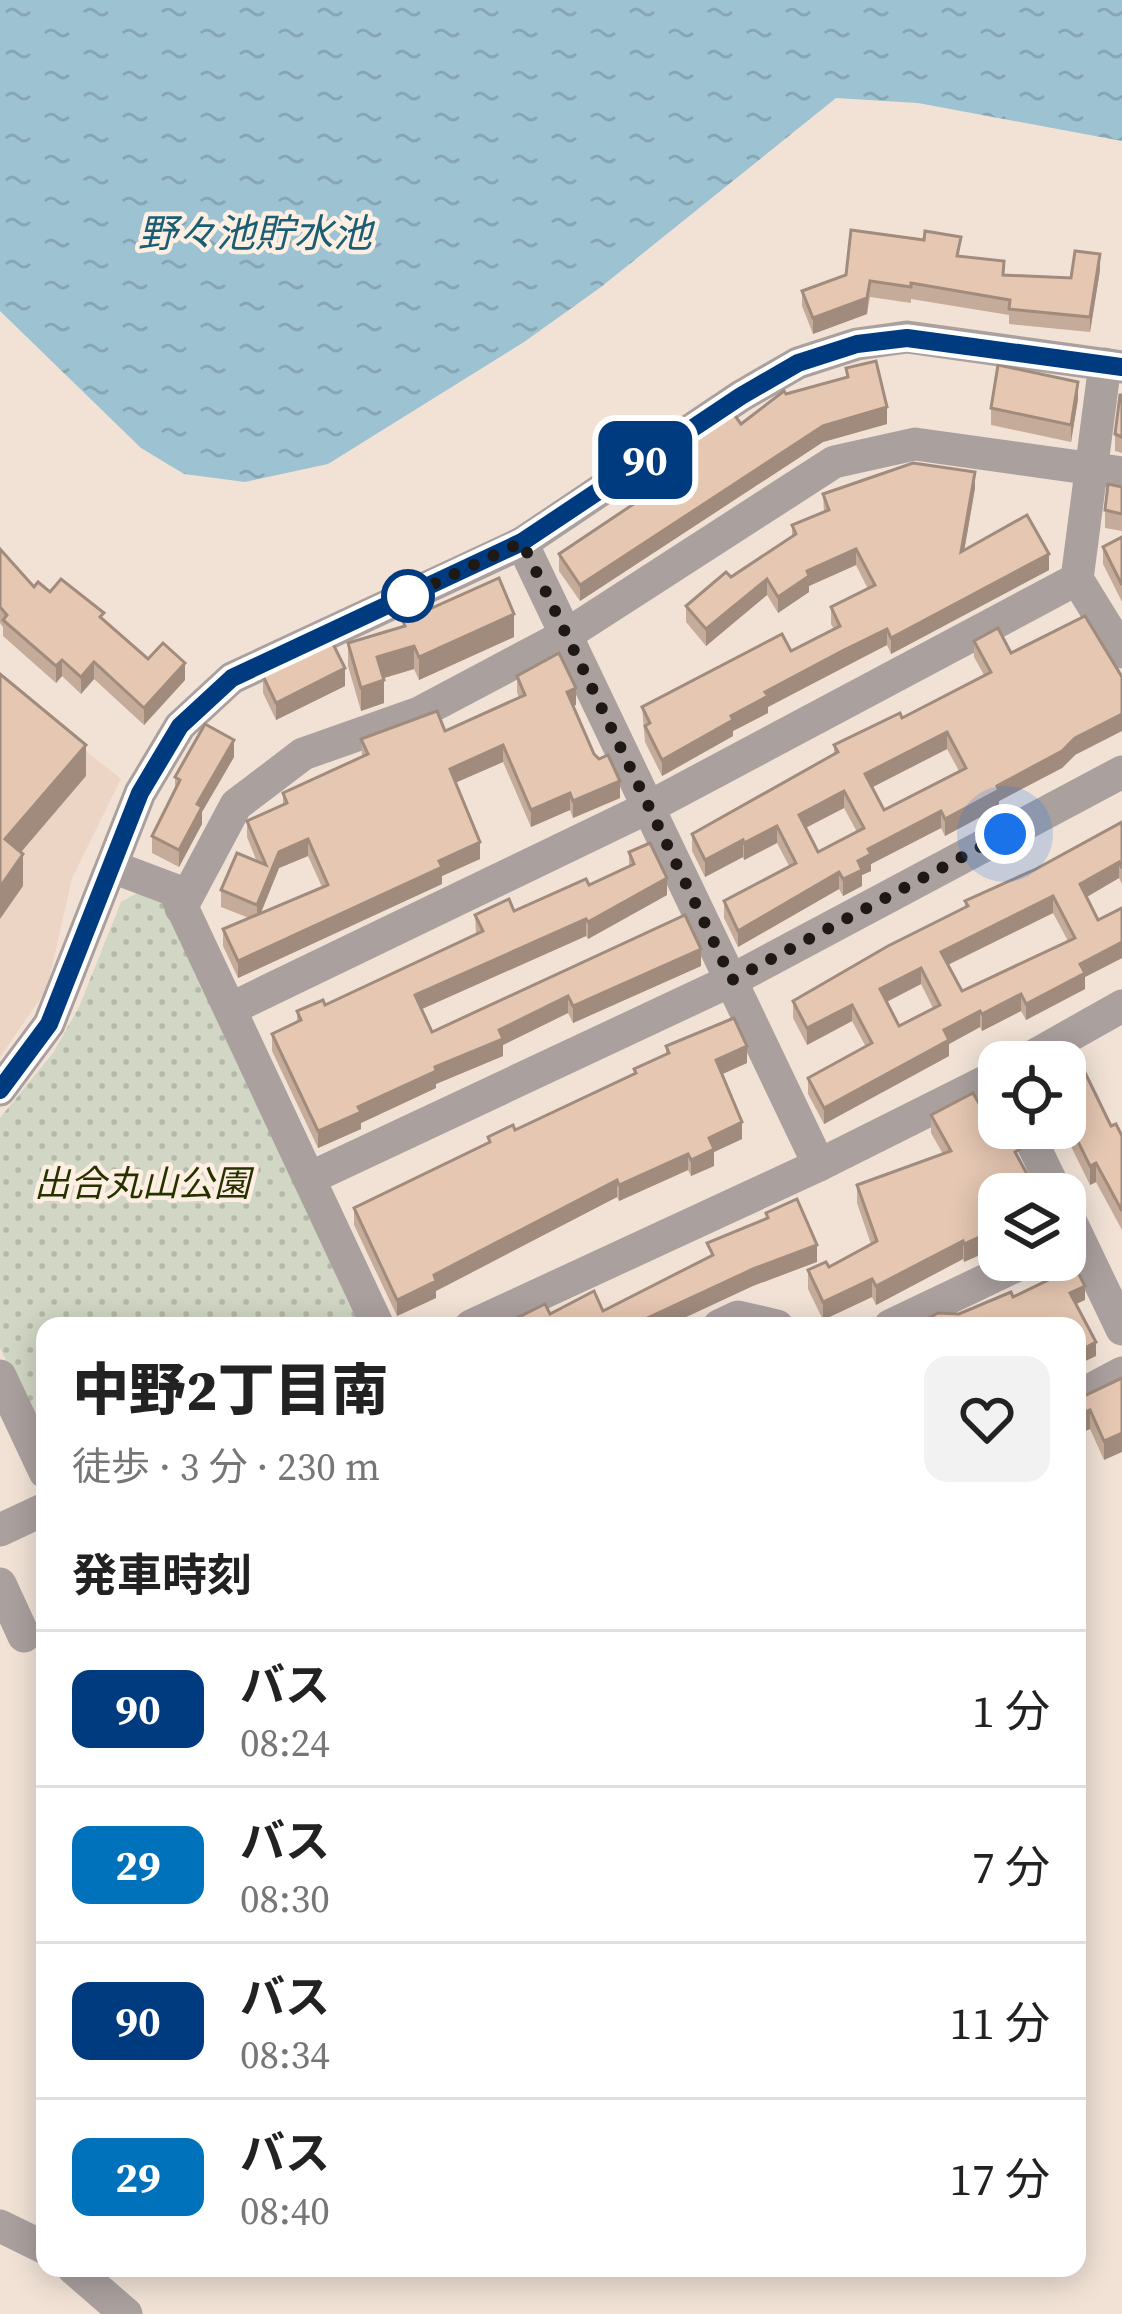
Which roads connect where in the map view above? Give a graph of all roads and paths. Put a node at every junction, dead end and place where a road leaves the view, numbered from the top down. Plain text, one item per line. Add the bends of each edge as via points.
1 (1114, 366) edge
2 (1107, 470) edge
3 (522, 542) junction
4 (1077, 579) junction
5 (566, 635) junction
6 (1122, 652) edge
7 (1122, 772) edge
8 (649, 807) junction
9 (112, 867) junction
10 (181, 908) junction
11 (732, 980) junction
12 (1122, 1006) edge
13 (230, 1010) junction
14 (1060, 1041) edge
15 (978, 1086) edge
16 (0, 1090) edge
17 (819, 1165) junction
18 (310, 1178) junction
19 (1086, 1262) edge
20 (984, 1281) edge
21 (374, 1317) edge
22 (490, 1317) edge
23 (909, 1317) edge
24 (1122, 1329) edge
25 (1122, 1373) edge
26 (0, 1376) edge
27 (1086, 1392) edge
28 (36, 1453) edge
29 (36, 1513) edge
30 (0, 1530) edge
31 (0, 1584) edge
32 (24, 1636) dead end
33 (0, 2227) edge
34 (36, 2244) edge
35 (83, 2277) edge
36 (126, 2314) edge

1 - 2 street
1 - 3 street via 907,338 857,344 798,363 741,396
2 - 4 street
2 - 5 street via 915,445 834,462
3 - 5 street
3 - 9 street via 232,678 180,726 140,793
4 - 6 street
4 - 8 street
5 - 8 street
5 - 10 street via 419,713 303,754 236,805
7 - 11 street
8 - 11 street
8 - 13 street
9 - 10 street via 174,890
9 - 16 street via 49,1024
10 - 13 street
11 - 17 street
11 - 18 street
12 - 14 street
13 - 18 street
15 - 17 street
17 - 22 street
18 - 21 street
19 - 24 street
20 - 23 street
25 - 27 street
26 - 28 street
29 - 30 street
31 - 32 street
33 - 34 street
35 - 36 street

